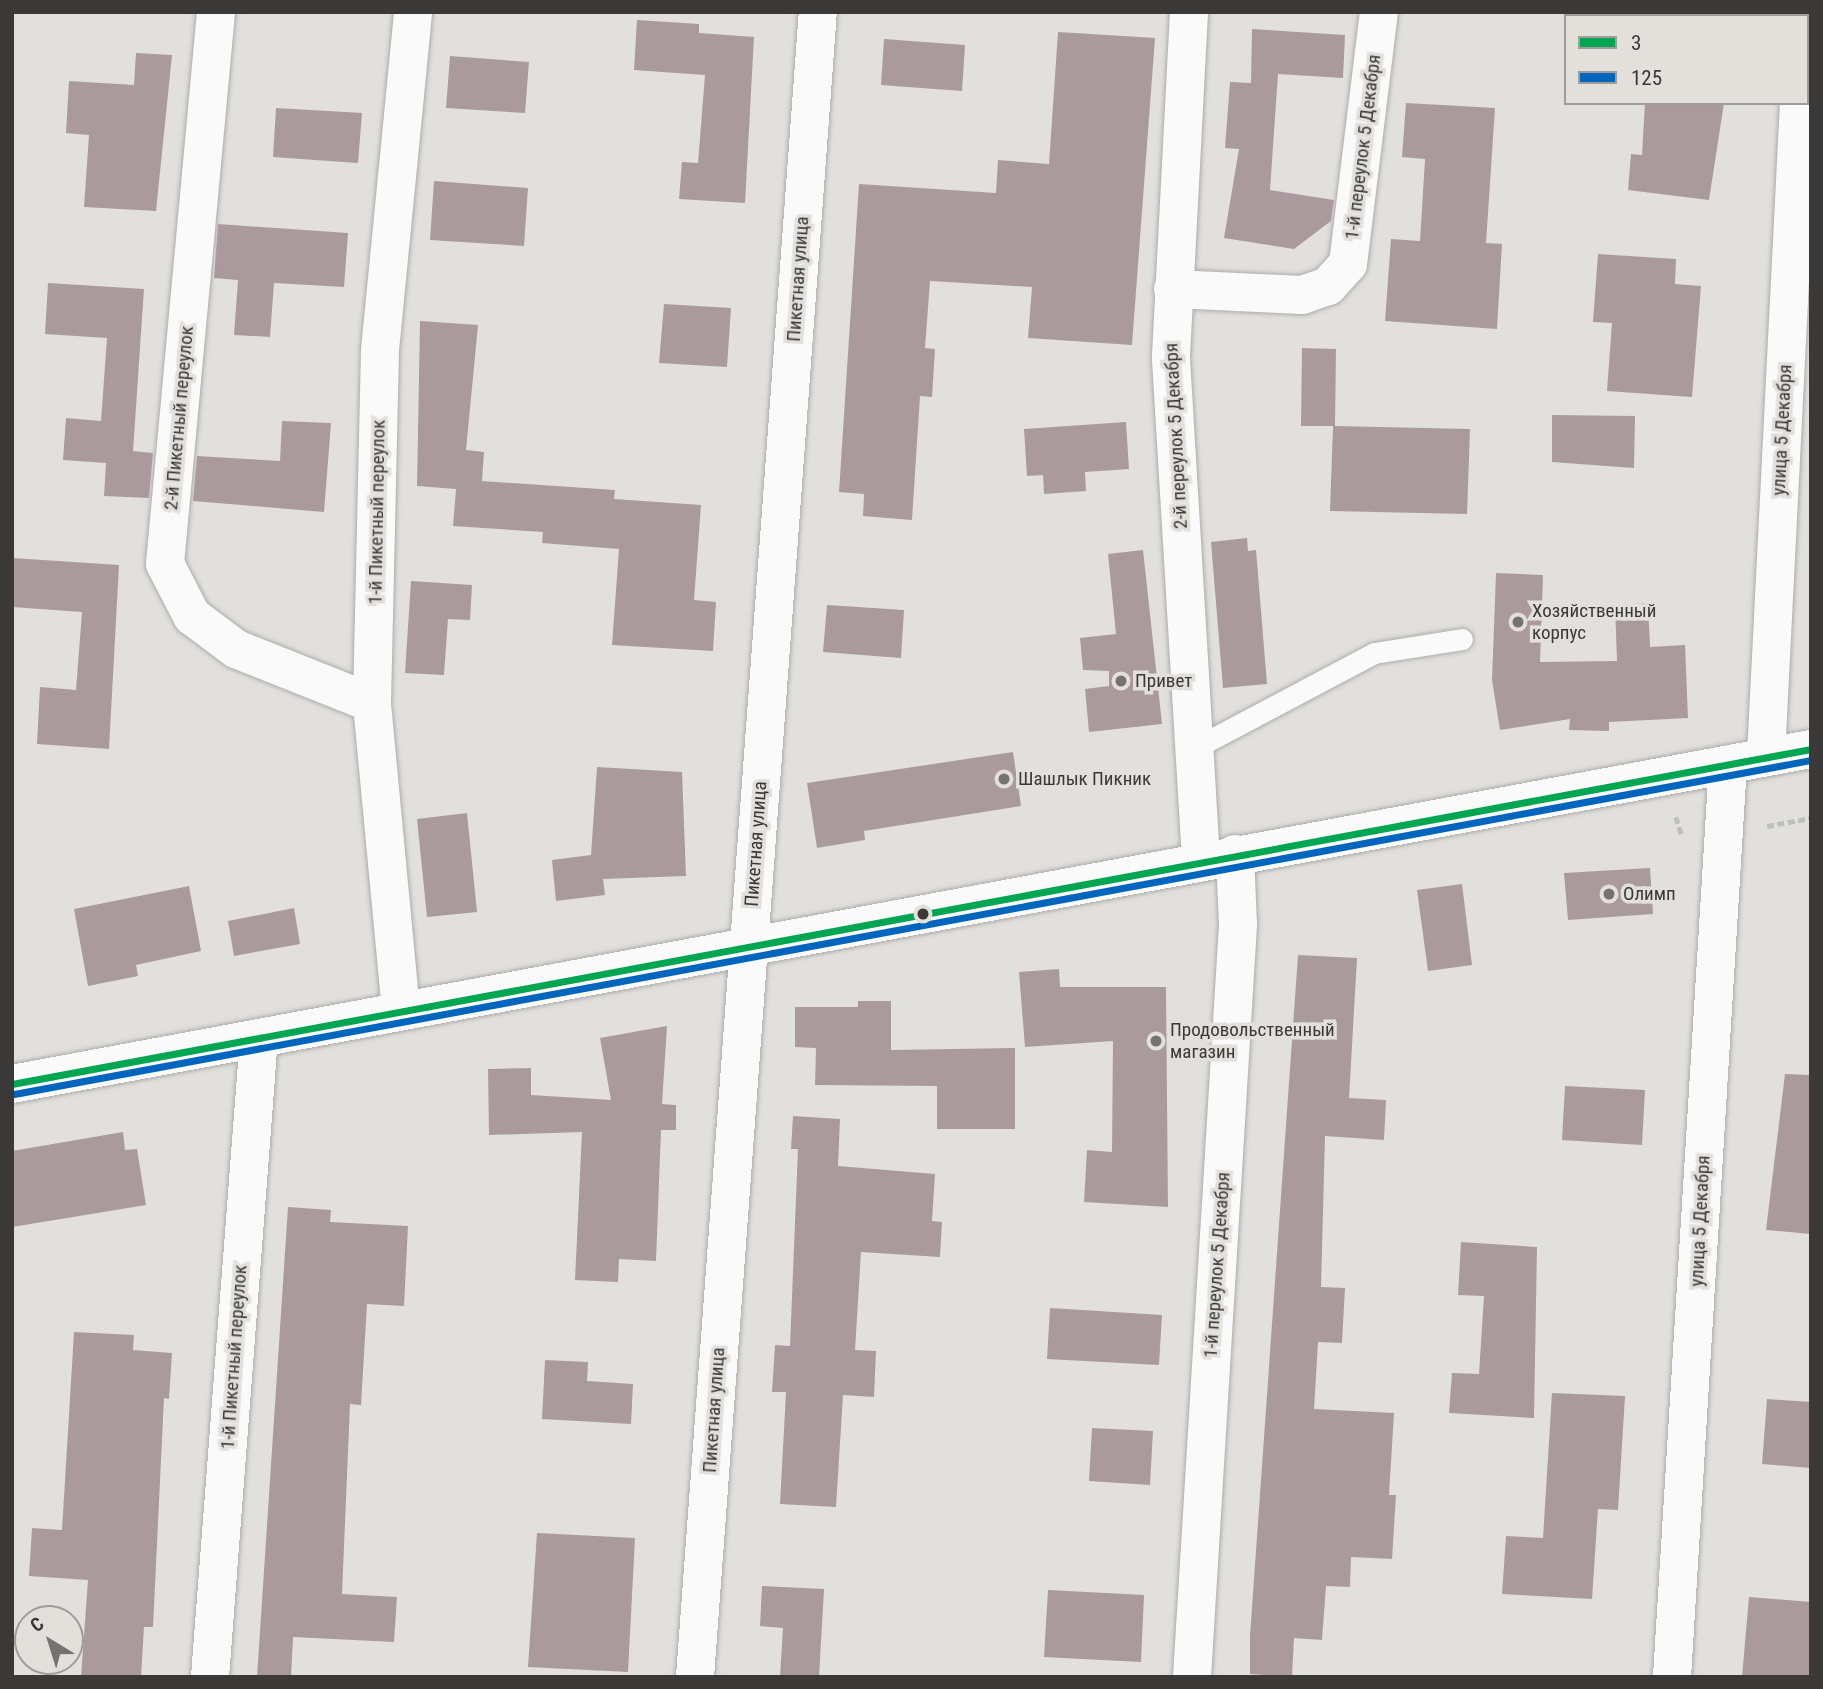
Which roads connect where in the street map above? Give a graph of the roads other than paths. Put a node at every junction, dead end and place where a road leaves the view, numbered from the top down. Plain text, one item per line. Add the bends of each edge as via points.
1 (216, 12) edge
2 (413, 12) edge
3 (817, 12) edge
4 (1189, 12) edge
5 (1379, 12) edge
6 (1799, 105) edge
7 (1173, 289) junction
8 (1462, 639) dead end
9 (372, 703) junction
10 (1193, 749) junction
11 (1811, 749) edge
12 (1766, 757) junction
13 (1728, 765) junction
14 (1217, 857) junction
15 (748, 942) junction
16 (401, 1012) junction
17 (259, 1038) junction
18 (12, 1084) edge
19 (210, 1677) edge
20 (695, 1677) edge
21 (1192, 1677) edge
22 (1672, 1677) edge

1 - 9 street, 2-й Пикетный переулок via 165,564 192,616 236,649
2 - 9 street, 1-й Пикетный переулок via 380,350
3 - 15 street, Пикетная улица
4 - 7 street, 2-й переулок 5 Декабря
5 - 7 street, 1-й переулок 5 Декабря via 1348,264 1328,286 1302,295
6 - 12 street, улица 5 Декабря
7 - 10 street, 2-й переулок 5 Декабря via 1171,359
8 - 10 lane via 1374,653
9 - 16 street, 1-й Пикетный переулок
10 - 14 street, 2-й переулок 5 Декабря
11 - 12 street
12 - 13 street
13 - 14 street
13 - 22 street, улица 5 Декабря
14 - 15 street
14 - 21 street, 1-й переулок 5 Декабря via 1237,938
15 - 16 street
15 - 20 street, Пикетная улица
16 - 17 street
17 - 18 street
17 - 19 street, 1-й Пикетный переулок

